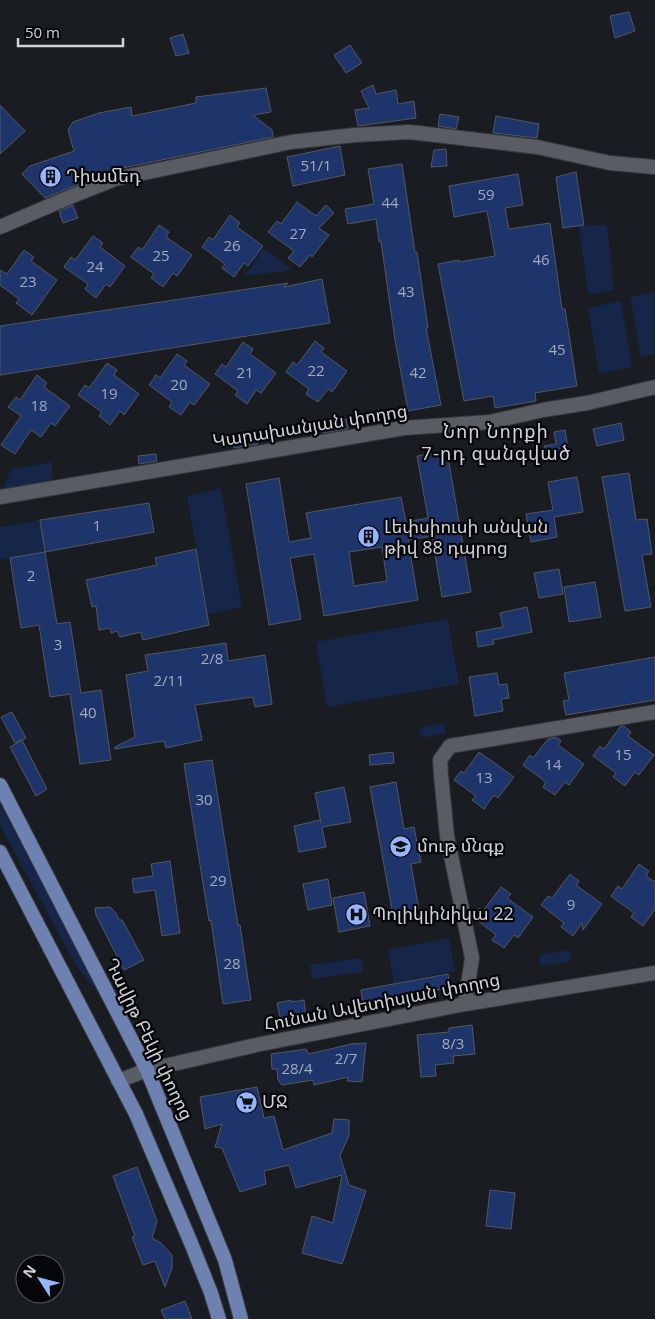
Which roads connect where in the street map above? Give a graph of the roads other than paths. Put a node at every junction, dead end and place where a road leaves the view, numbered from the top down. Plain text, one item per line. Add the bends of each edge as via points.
1 (655, 167) edge
2 (0, 227) edge
3 (655, 387) edge
4 (0, 497) edge
5 (655, 712) edge
6 (0, 784) edge
7 (0, 852) edge
8 (655, 973) edge
9 (465, 1004) junction
10 (147, 1070) junction
11 (118, 1081) junction
12 (218, 1319) edge
13 (241, 1319) edge

1 - 2 street via 610,163 537,147 428,134 355,134 291,142 114,180
3 - 4 street, Կարախանյան փողոց via 490,422 404,428
5 - 9 street via 450,746 440,760 446,830 472,958
6 - 10 main road, Դավիթ Բեկի փողոց
7 - 11 main road
8 - 9 street, Հունան Ավետիսյան փողոց
9 - 10 street, Հունան Ավետիսյան փողոց
10 - 11 street, Հունան Ավետիսյան փողոց
10 - 13 main road, Դավիթ Բեկի փողոց via 225,1260
11 - 12 main road via 136,1114 191,1243

